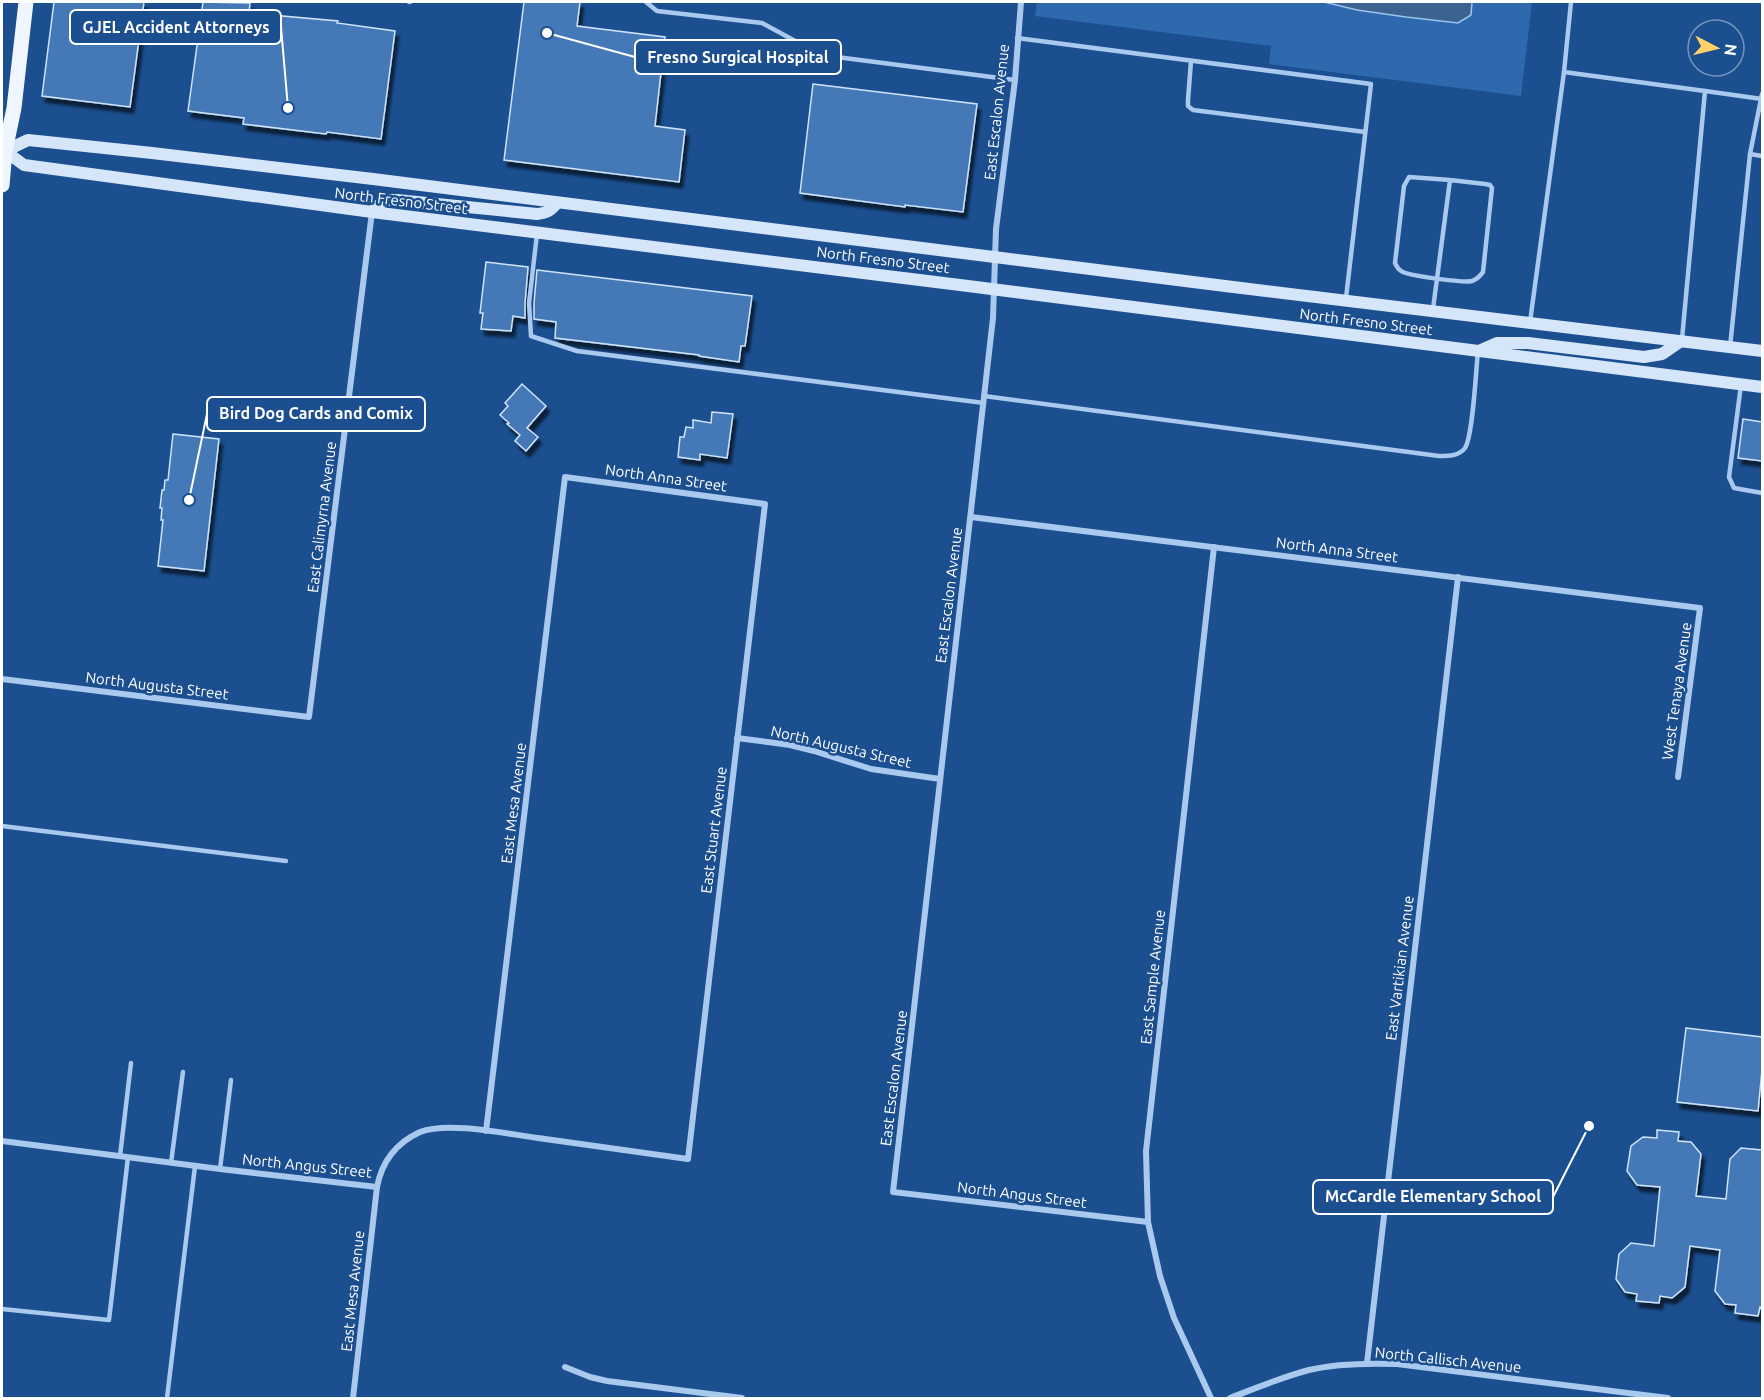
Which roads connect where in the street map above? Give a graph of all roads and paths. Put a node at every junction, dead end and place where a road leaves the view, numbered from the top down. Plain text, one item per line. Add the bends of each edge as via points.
1 (26, 2) edge
2 (646, 2) edge
3 (1021, 2) edge
4 (1571, 2) edge
5 (1017, 38) junction
6 (1191, 61) junction
7 (1564, 72) junction
8 (1014, 80) junction
9 (1705, 91) junction
10 (1762, 94) edge
11 (1762, 99) edge
12 (1365, 132) junction
13 (3, 151) edge
14 (1750, 154) junction
15 (1762, 156) edge
16 (1450, 180) junction
17 (2, 184) edge
18 (557, 203) junction
19 (372, 212) junction
20 (537, 232) junction
21 (994, 257) junction
22 (1437, 278) junction
23 (994, 289) junction
24 (1346, 301) junction
25 (1433, 312) junction
26 (1530, 323) junction
27 (1681, 341) junction
28 (1730, 347) junction
29 (1478, 351) junction
30 (1762, 351) edge
31 (1741, 385) junction
32 (1762, 387) edge
33 (984, 399) junction
34 (565, 477) joint
35 (1762, 493) edge
36 (765, 504) joint
37 (970, 517) junction
38 (1214, 547) junction
39 (1458, 577) junction
40 (1700, 608) joint
41 (2, 679) edge
42 (309, 717) joint
43 (737, 738) junction
44 (1678, 777) dead end
45 (940, 779) junction
46 (2, 826) edge
47 (286, 861) dead end
48 (131, 1063) dead end
49 (183, 1072) dead end
50 (231, 1080) dead end
51 (486, 1131) junction
52 (2, 1141) edge
53 (120, 1156) junction
54 (128, 1157) junction
55 (688, 1159) joint
56 (171, 1163) junction
57 (195, 1166) junction
58 (220, 1169) junction
59 (377, 1187) junction
60 (893, 1192) joint
61 (1148, 1222) junction
62 (2, 1309) edge
63 (1367, 1363) junction
64 (565, 1367) dead end
65 (167, 1398) edge
66 (353, 1398) edge
67 (742, 1398) edge
68 (1212, 1398) edge
69 (1230, 1398) edge
70 (1668, 1398) edge

1 - 13 main road via 14,108
2 - 8 lane via 657,10 762,23 820,55
3 - 5 street, East Escalon Avenue
4 - 7 lane
5 - 6 lane
5 - 8 street, East Escalon Avenue
6 - 12 lane via 1188,106 1193,110
6 - 12 lane via 1371,84
7 - 9 lane
7 - 26 lane
8 - 21 street, East Escalon Avenue
9 - 11 lane
9 - 27 lane
10 - 11 lane
11 - 14 lane
12 - 24 lane
13 - 17 main road
13 - 18 main road, North Fresno Street via 28,140
13 - 19 main road, North Fresno Street via 24,165
14 - 15 lane
14 - 28 lane
16 - 22 lane
16 - 22 lane via 1413,176 1406,180 1395,263 1407,273
16 - 22 lane via 1492,188 1483,272 1468,281
18 - 19 main road via 550,211 537,214 384,200
18 - 21 main road, North Fresno Street
19 - 20 main road, North Fresno Street
19 - 42 street, East Calimyrna Avenue
20 - 23 main road, North Fresno Street
20 - 33 lane via 529,303 531,336 577,351
21 - 23 street, East Escalon Avenue
21 - 24 main road, North Fresno Street
22 - 25 lane
23 - 29 main road, North Fresno Street
23 - 33 street, East Escalon Avenue
24 - 25 main road, North Fresno Street
25 - 26 main road, North Fresno Street
26 - 27 main road, North Fresno Street
27 - 28 main road, North Fresno Street
27 - 29 main road via 1662,354 1644,357 1528,343 1497,343
28 - 30 main road, North Fresno Street
29 - 31 main road, North Fresno Street
29 - 33 lane via 1467,442 1465,448 1451,456
31 - 32 main road, North Fresno Street
31 - 35 lane via 1729,477 1734,488
33 - 37 street, East Escalon Avenue
34 - 36 street, North Anna Street
34 - 51 street, East Mesa Avenue
36 - 43 street, East Stuart Avenue
37 - 38 street, North Anna Street
37 - 45 street, East Escalon Avenue
38 - 39 street, North Anna Street
38 - 61 street, East Sample Avenue via 1146,1150
39 - 40 street, North Anna Street
39 - 63 street, East Vartikian Avenue
40 - 44 street, West Tenaya Avenue
41 - 42 street, North Augusta Street
43 - 45 street, North Augusta Street via 790,745 881,771
43 - 55 street, East Stuart Avenue
45 - 60 street, East Escalon Avenue
46 - 47 lane
48 - 53 lane
49 - 56 lane
50 - 58 lane
51 - 55 street, North Angus Street
51 - 59 street, North Angus Street via 436,1128 405,1140 384,1162
52 - 53 street, North Angus Street
53 - 54 street, North Angus Street
54 - 56 street, North Angus Street
54 - 62 lane via 109,1320
56 - 57 street, North Angus Street
57 - 58 street, North Angus Street
57 - 65 lane
58 - 59 street, North Angus Street
59 - 66 street, East Mesa Avenue
60 - 61 street, North Angus Street
61 - 68 street, East Sample Avenue via 1174,1317
63 - 69 street, North Callisch Avenue via 1310,1370
63 - 70 street, North Callisch Avenue
64 - 67 street via 607,1381

